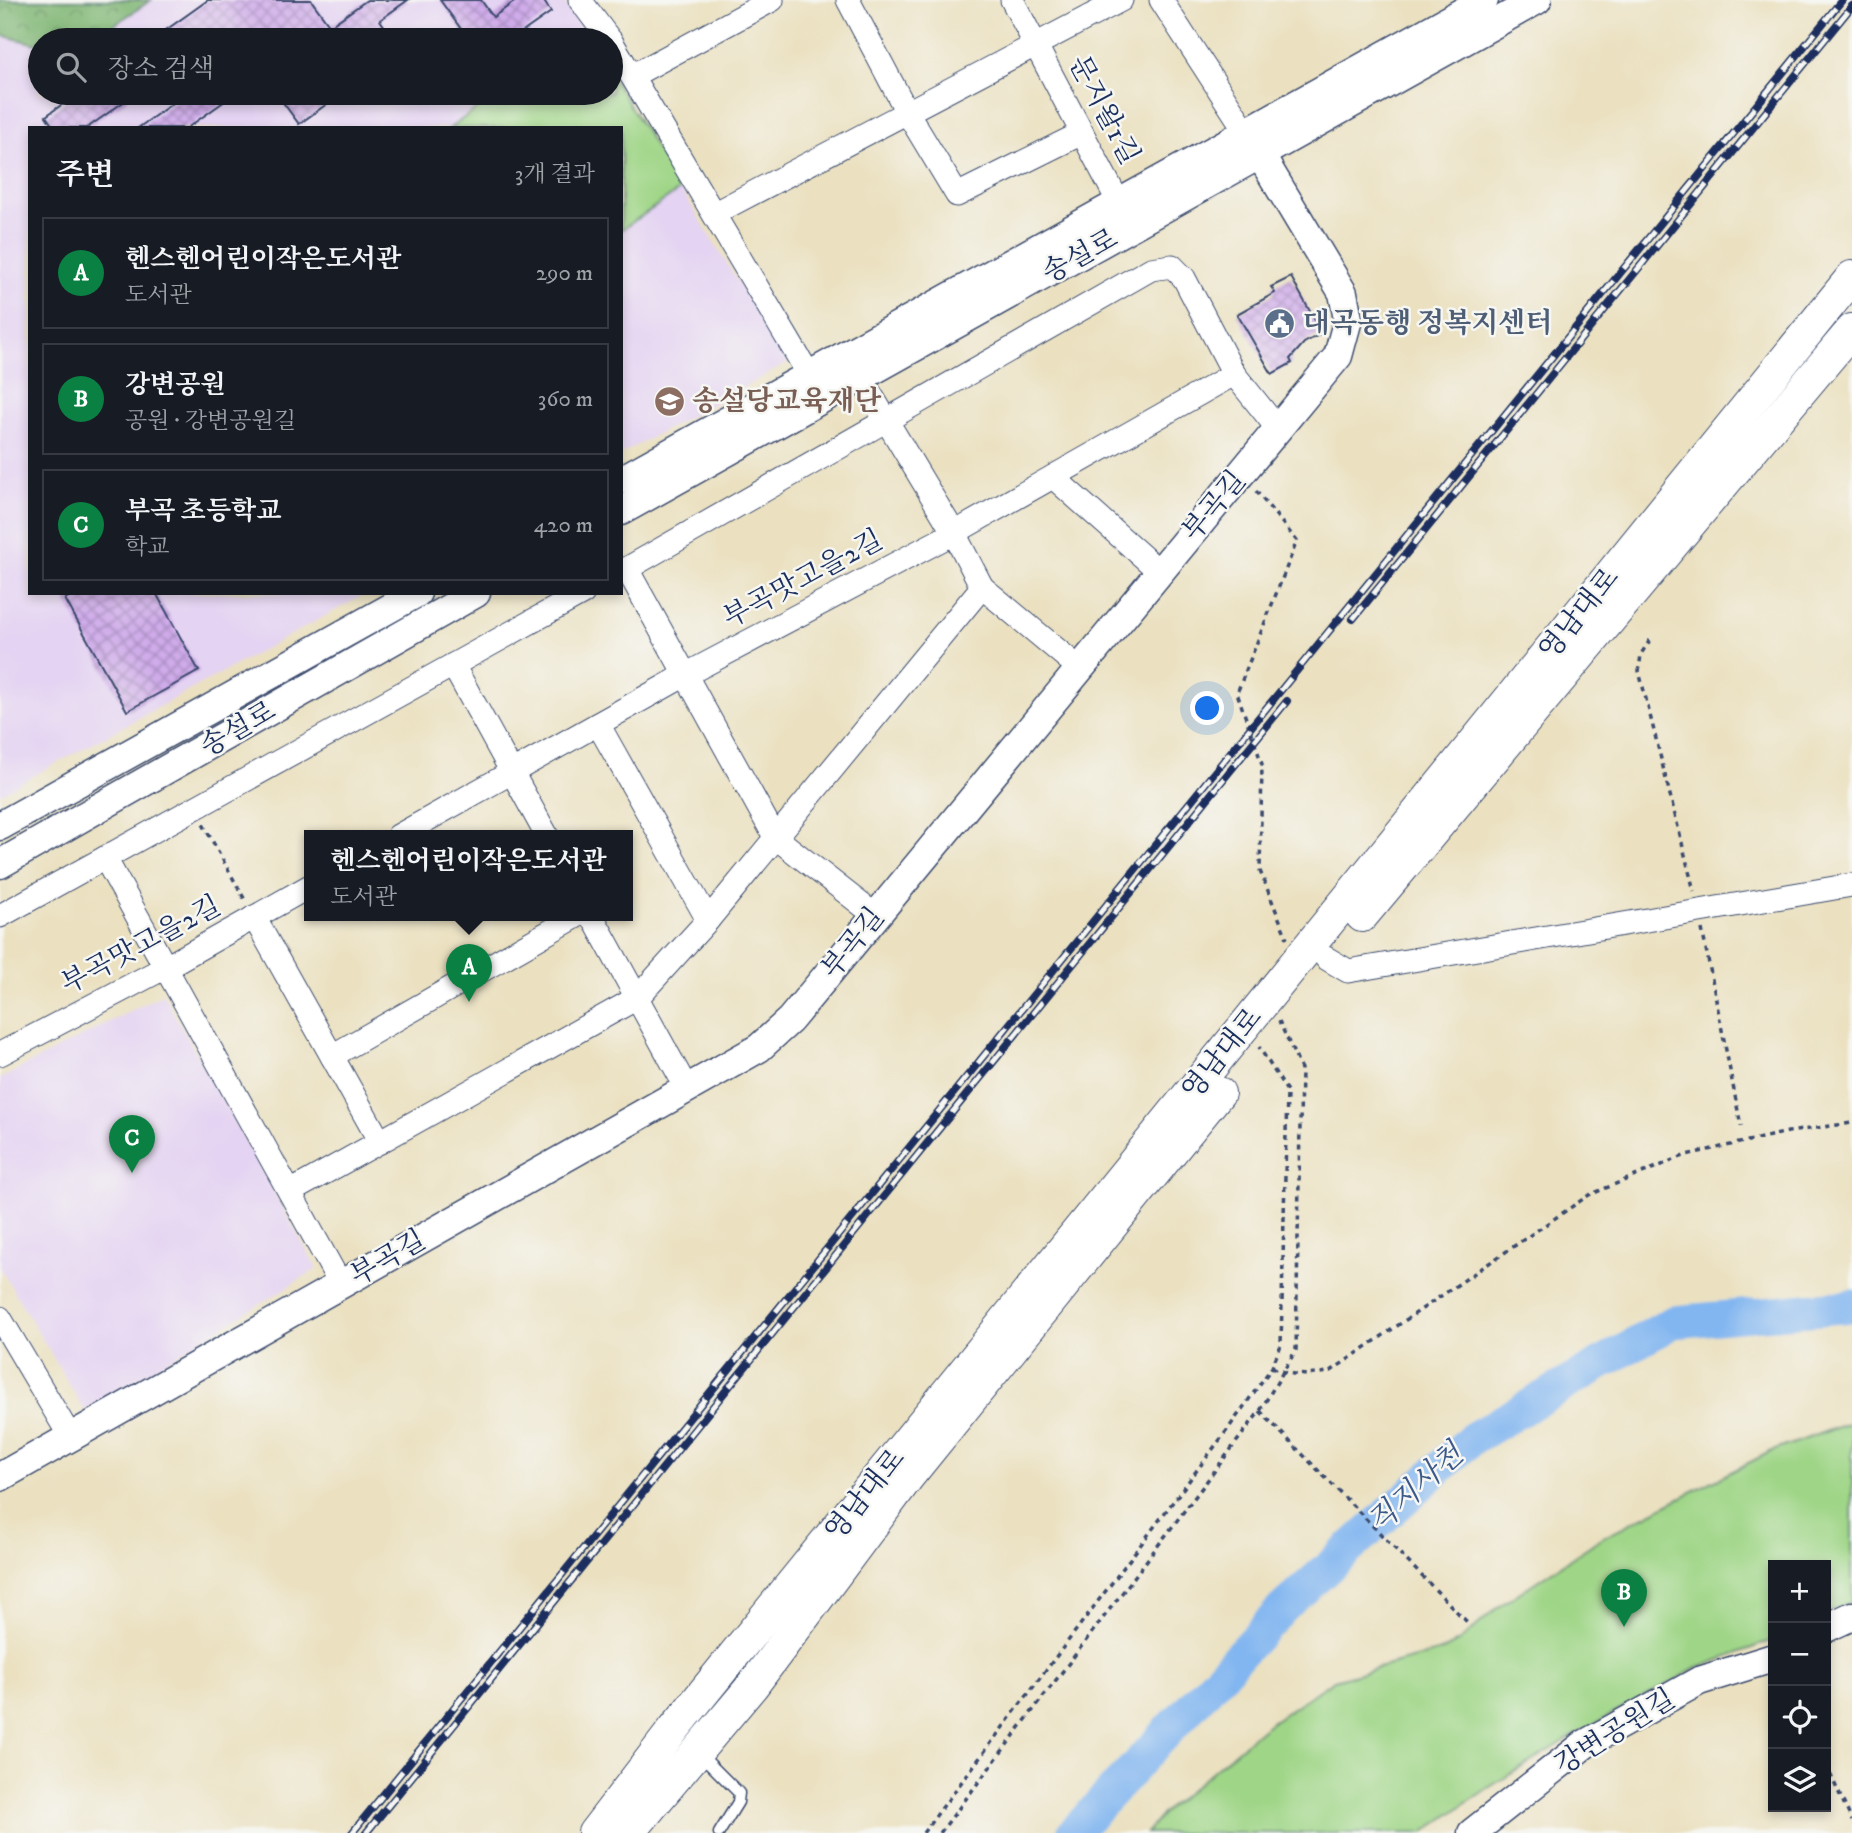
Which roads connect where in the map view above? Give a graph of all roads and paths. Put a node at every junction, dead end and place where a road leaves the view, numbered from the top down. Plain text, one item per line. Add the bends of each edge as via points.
1 (580, 0) edge
2 (772, 0) edge
3 (848, 0) edge
4 (1012, 0) edge
5 (1121, 0) edge
6 (1161, 0) edge
7 (1484, 0) edge
8 (1537, 0) edge
9 (600, 28) edge
10 (1036, 45) junction
11 (623, 62) edge
12 (632, 76) junction
13 (907, 112) junction
14 (1082, 133) junction
15 (1254, 145) junction
16 (1119, 202) junction
17 (715, 213) junction
18 (1852, 278) edge
19 (1852, 330) edge
20 (1234, 374) junction
21 (809, 375) junction
22 (861, 378) junction
23 (823, 399) junction
24 (885, 422) junction
25 (1278, 429) junction
26 (1241, 473) junction
27 (1053, 477) junction
28 (623, 479) edge
29 (623, 509) edge
30 (954, 533) junction
31 (624, 570) edge
32 (1160, 572) junction
33 (982, 587) junction
34 (413, 595) edge
35 (472, 595) edge
36 (579, 595) edge
37 (1650, 640) dead end
38 (453, 664) junction
39 (1079, 668) junction
40 (687, 674) junction
41 (598, 724) junction
42 (512, 771) junction
43 (194, 809) junction
44 (0, 826) edge
45 (409, 830) edge
46 (544, 830) edge
47 (775, 837) junction
48 (106, 858) junction
49 (0, 864) edge
50 (1852, 886) edge
51 (304, 889) edge
52 (1699, 911) junction
53 (0, 916) edge
54 (876, 916) junction
55 (254, 917) junction
56 (708, 920) junction
57 (568, 921) edge
58 (595, 921) edge
59 (1311, 960) junction
60 (166, 967) junction
61 (637, 998) junction
62 (1278, 1019) junction
63 (1257, 1045) junction
64 (0, 1054) edge
65 (332, 1056) junction
66 (687, 1088) junction
67 (1852, 1123) edge
68 (1741, 1126) dead end
69 (380, 1142) junction
70 (290, 1192) junction
71 (341, 1285) junction
72 (0, 1318) edge
73 (1272, 1367) junction
74 (1283, 1372) junction
75 (1260, 1411) junction
76 (71, 1438) junction
77 (0, 1477) edge
78 (1852, 1616) edge
79 (1468, 1623) dead end
80 (1831, 1626) edge
81 (1768, 1660) edge
82 (753, 1685) junction
83 (703, 1757) junction
84 (1831, 1776) edge
85 (1852, 1821) edge
86 (594, 1833) edge
87 (629, 1833) edge
88 (655, 1833) edge
89 (719, 1833) edge
90 (923, 1833) edge
91 (940, 1833) edge
92 (1472, 1833) edge

1 - 9 street
2 - 12 street
3 - 13 street
4 - 10 street, 문지왈1길
5 - 10 street
6 - 15 street
7 - 15 street, 송설로
8 - 15 street, 송설로
10 - 13 street
10 - 14 street, 문지왈1길
11 - 12 street
12 - 17 street
13 - 14 street via 957,195
13 - 17 street
14 - 16 street, 문지왈1길
15 - 16 street, 송설로
15 - 22 street, 송설로
15 - 25 street, 부곡길 via 1343,293 1348,319 1338,356
16 - 21 street, 송설로
17 - 21 street
18 - 59 main road, 영남대로
19 - 59 main road, 영남대로
20 - 24 street via 1184,278 1172,265 1151,269
20 - 25 street
20 - 27 street, 부곡맛고을2길
21 - 23 street
21 - 28 street, 송설로
22 - 23 street, 송설로
22 - 24 street
23 - 29 street, 송설로
24 - 30 street
24 - 31 street
25 - 26 street, 부곡길
26 - 32 street, 부곡길
26 - 59 path via 1297,541 1237,692 1262,764 1260,871
27 - 30 street, 부곡맛고을2길
27 - 32 street
30 - 33 street
30 - 40 street, 부곡맛고을2길
31 - 40 street
32 - 39 street, 부곡길
33 - 39 street
33 - 47 street
34 - 44 street, 송설로
35 - 49 street, 송설로
36 - 38 street
37 - 52 path via 1641,654 1639,671
38 - 42 street
38 - 43 street
39 - 54 street, 부곡길
40 - 41 street, 부곡맛고을2길
40 - 47 street
41 - 42 street, 부곡맛고을2길
41 - 56 street
42 - 45 street, 부곡맛고을2길
42 - 46 street
43 - 48 street
43 - 55 path
47 - 54 street
47 - 56 street
48 - 53 street
48 - 60 street
50 - 52 street
51 - 55 street, 부곡맛고을2길
52 - 59 street via 1348,971
52 - 68 path
54 - 66 street, 부곡길 via 790,1020 759,1048
55 - 60 street, 부곡맛고을2길
55 - 65 street
56 - 61 street
57 - 65 street
58 - 61 street
59 - 62 main road, 영남대로
59 - 86 main road, 영남대로
60 - 64 street, 부곡맛고을2길
60 - 70 street
61 - 66 street
61 - 69 street
62 - 63 main road, 영남대로
62 - 74 path via 1301,1069 1296,1350
63 - 73 path via 1287,1091 1282,1345
63 - 82 main road, 영남대로 via 908,1478
65 - 69 street
66 - 71 street, 부곡길
67 - 74 path via 1686,1155 1589,1195 1331,1371 1308,1376
69 - 70 street
70 - 71 street
71 - 76 street, 부곡길
72 - 76 street
73 - 74 path
73 - 90 path
74 - 75 path
75 - 79 path
75 - 91 path
76 - 77 street, 부곡길
78 - 80 street
81 - 92 street, 강변공원길 via 1699,1681 1585,1744
82 - 83 main road
82 - 87 main road, 영남대로
83 - 88 main road
83 - 89 lane via 739,1793
84 - 85 path

